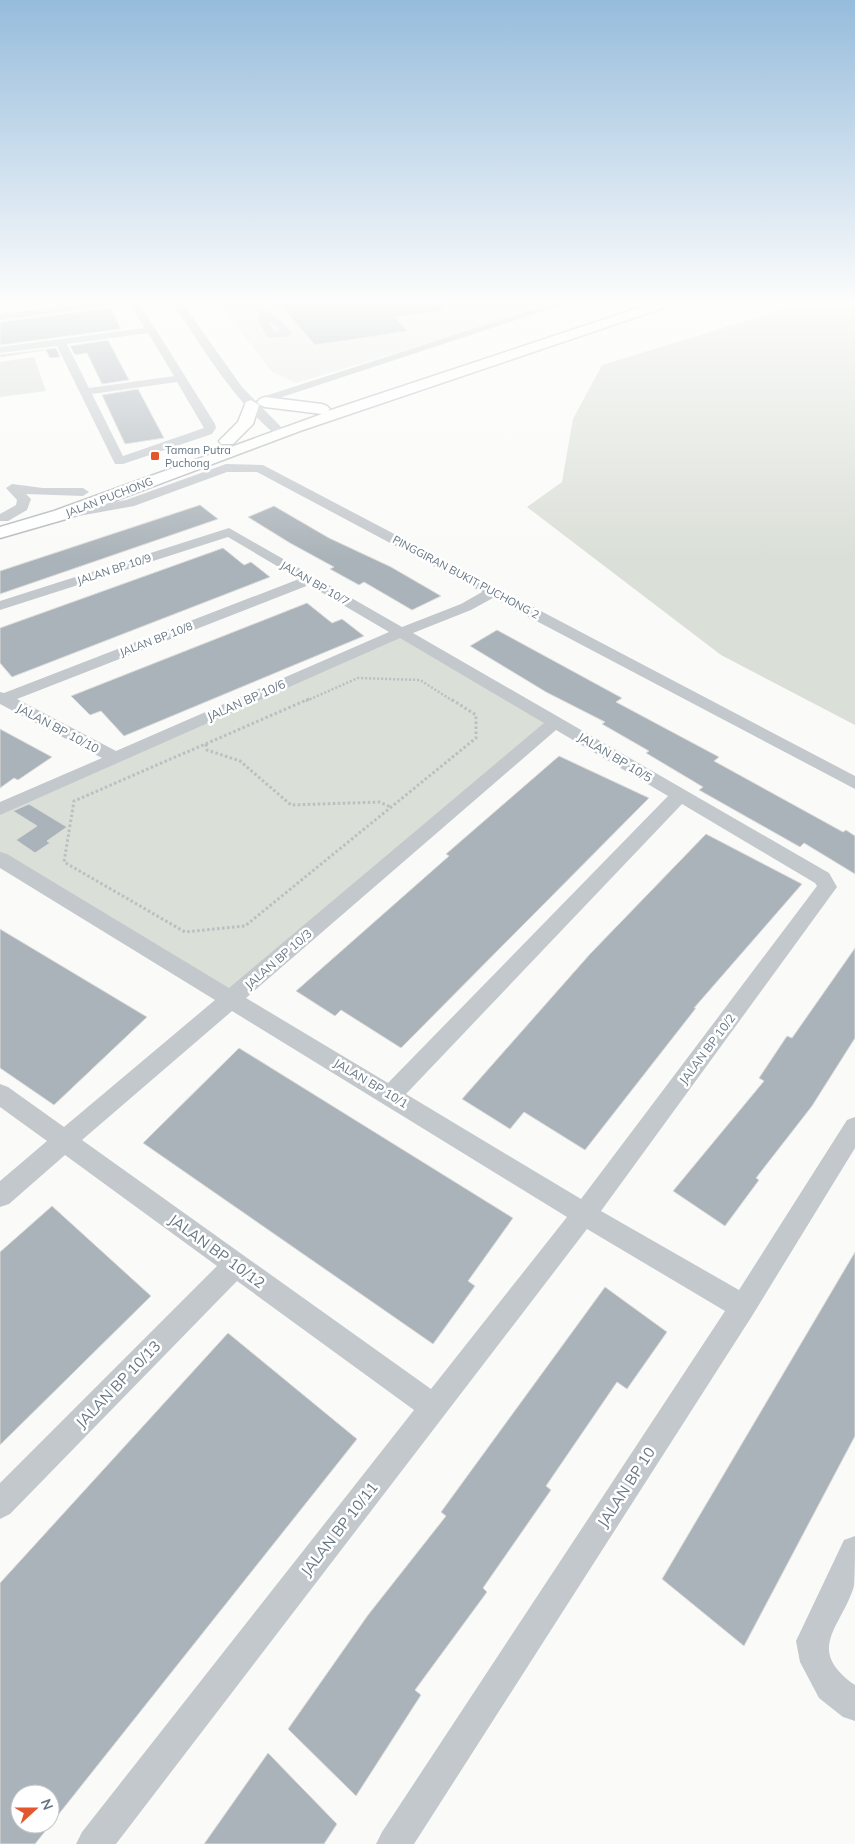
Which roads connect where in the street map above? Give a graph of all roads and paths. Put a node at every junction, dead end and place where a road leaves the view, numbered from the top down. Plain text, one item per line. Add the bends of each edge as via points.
1 (84, 387) edge
2 (119, 387) edge
3 (186, 387) edge
4 (248, 387) edge
5 (299, 387) edge
6 (387, 387) edge
7 (406, 387) edge
8 (86, 392) junction
9 (259, 400) junction
10 (322, 409) junction
11 (283, 427) junction
12 (227, 441) junction
13 (6, 486) edge
14 (83, 492) junction
15 (60, 515) junction
16 (1, 523) edge
17 (228, 532) joint
18 (308, 580) junction
19 (492, 592) junction
20 (0, 606) edge
21 (466, 606) junction
22 (530, 611) junction
23 (402, 632) junction
24 (2, 698) edge
25 (556, 722) junction
26 (206, 744) junction
27 (116, 758) junction
28 (855, 783) edge
29 (680, 795) junction
30 (391, 807) junction
31 (0, 809) edge
32 (0, 859) edge
33 (827, 882) joint
34 (232, 999) junction
35 (0, 1094) edge
36 (391, 1095) junction
37 (855, 1127) edge
38 (65, 1140) junction
39 (0, 1196) edge
40 (584, 1214) junction
41 (236, 1264) junction
42 (743, 1307) junction
43 (434, 1408) junction
44 (0, 1504) edge
45 (855, 1551) edge
46 (855, 1705) edge
47 (94, 1844) edge
48 (394, 1844) edge

1 - 8 street
2 - 8 street
3 - 8 street via 209,424 208,431 120,461
4 - 9 street
5 - 9 street
6 - 10 main road, JALAN PUCHONG
7 - 11 main road, JALAN PUCHONG
9 - 10 main road
9 - 11 street
9 - 12 main road via 245,424
10 - 11 main road, JALAN PUCHONG
11 - 12 main road, JALAN PUCHONG
11 - 15 main road, JALAN PUCHONG
12 - 14 main road, JALAN PUCHONG
13 - 14 street via 43,492
13 - 16 street via 24,499 22,508
14 - 16 main road, JALAN PUCHONG
15 - 16 main road, JALAN PUCHONG
15 - 19 street, PINGGIRAN BUKIT PUCHONG 2 via 129,504 226,468 259,468
17 - 18 street, JALAN BP 10/7
17 - 20 street, JALAN BP 10/9
18 - 23 street, JALAN BP 10/7
18 - 24 street, JALAN BP 10/8
19 - 21 street, JALAN BP 10/6
19 - 22 street, PINGGIRAN BUKIT PUCHONG 2
21 - 22 street via 500,606
21 - 23 street, JALAN BP 10/6
22 - 28 street, PINGGIRAN BUKIT PUCHONG 2
23 - 25 street, JALAN BP 10/5
23 - 27 street, JALAN BP 10/6
24 - 27 street, JALAN BP 10/10
25 - 29 street, JALAN BP 10/5
25 - 34 street, JALAN BP 10/3
26 - 30 path via 207,750 240,761 291,805 379,802
26 - 30 path via 358,678 420,680 476,715 476,738
26 - 30 path via 74,801 64,862 185,932 245,926
27 - 31 street, JALAN BP 10/6
29 - 33 street, JALAN BP 10/5
29 - 36 street
32 - 34 street, JALAN BP 10/1
33 - 40 street, JALAN BP 10/2 via 827,887
34 - 36 street, JALAN BP 10/1
34 - 38 street, JALAN BP 10/3
35 - 38 street, JALAN BP 10/12
36 - 40 street, JALAN BP 10/1
37 - 42 street, JALAN BP 10
38 - 39 street, JALAN BP 10/3
38 - 41 street, JALAN BP 10/12
40 - 42 street, JALAN BP 10/1
40 - 43 street, JALAN BP 10/11
41 - 43 street, JALAN BP 10/12
41 - 44 street, JALAN BP 10/13
42 - 48 street, JALAN BP 10
43 - 47 street, JALAN BP 10/11
45 - 46 street via 812,1641 816,1662 830,1686

